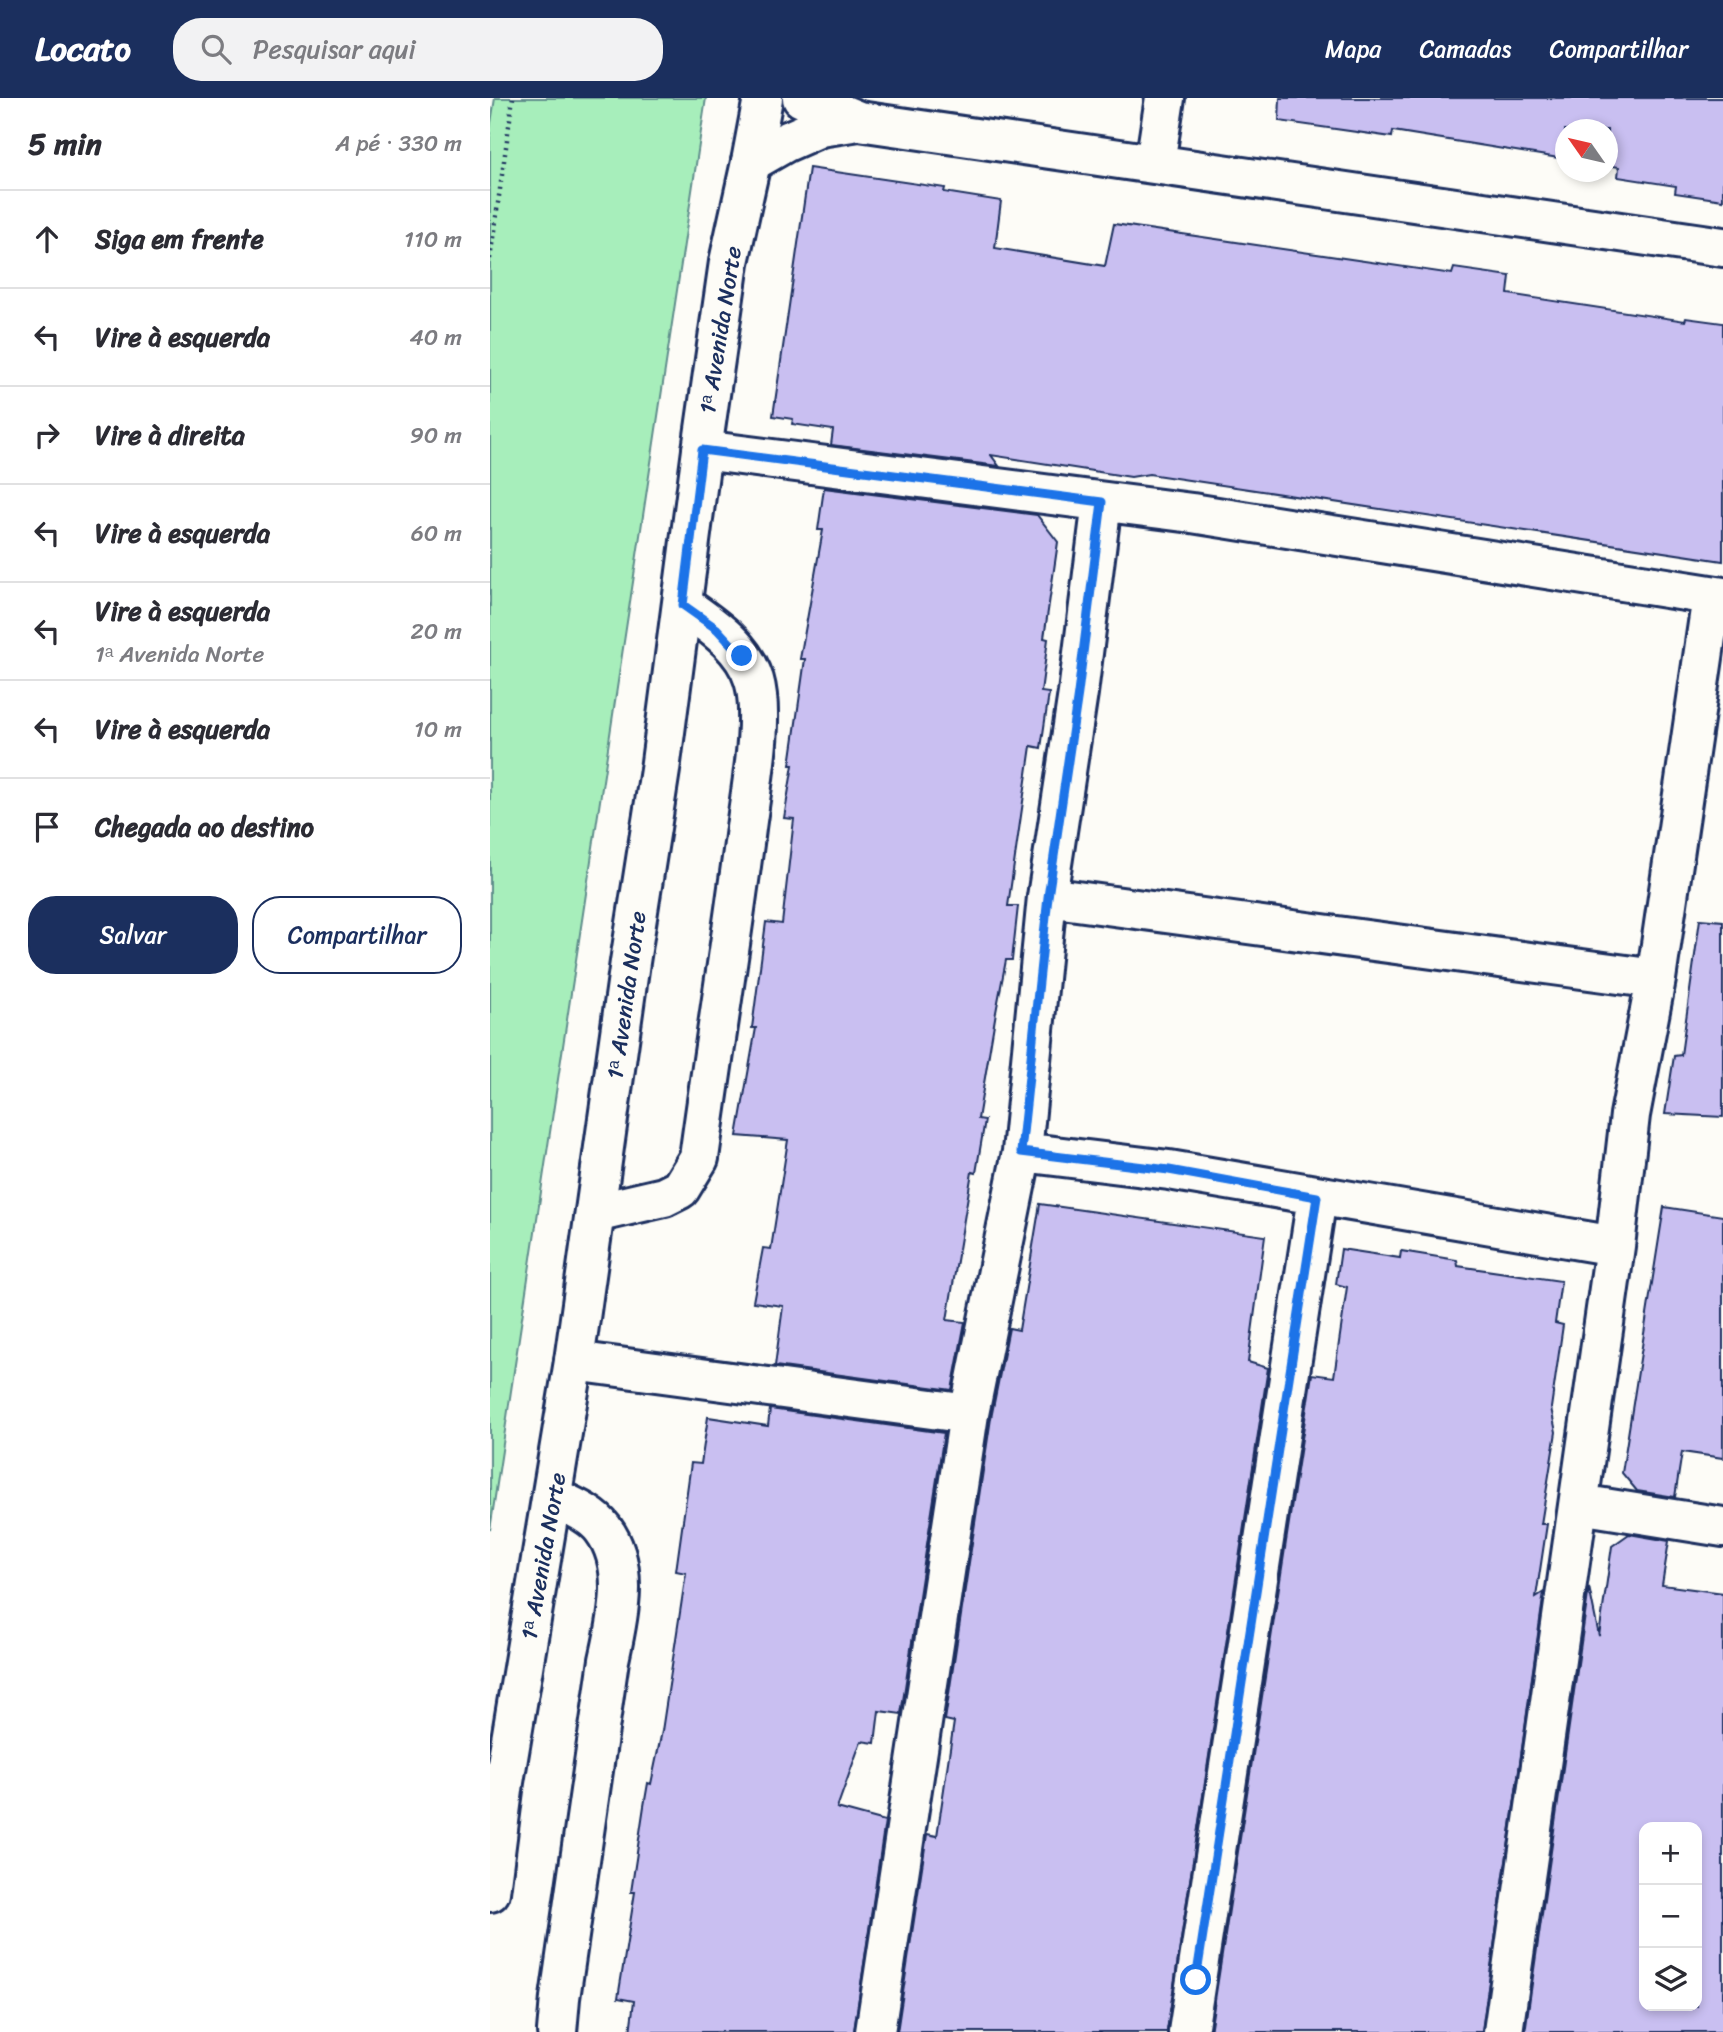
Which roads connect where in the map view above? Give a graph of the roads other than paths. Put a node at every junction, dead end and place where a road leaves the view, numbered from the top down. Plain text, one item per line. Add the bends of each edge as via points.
1 (763, 98) edge
2 (802, 98) edge
3 (1165, 98) edge
4 (859, 121) junction
5 (751, 162) junction
6 (1155, 163) junction
7 (1723, 247) edge
8 (702, 450) junction
9 (1102, 502) junction
10 (1717, 596) edge
11 (683, 605) junction
12 (1048, 897) junction
13 (1656, 979) junction
14 (1021, 1152) junction
15 (1317, 1197) junction
16 (595, 1213) junction
17 (1615, 1246) junction
18 (574, 1361) junction
19 (969, 1413) junction
20 (553, 1497) junction
21 (1579, 1504) junction
22 (1723, 1527) edge
23 (490, 1892) edge
24 (557, 2032) edge
25 (875, 2032) edge
26 (1188, 2032) edge
27 (1503, 2032) edge

1 - 5 street, 1ᵃ Avenida Norte
2 - 4 street
3 - 6 street
4 - 5 street via 820,127
4 - 6 street
5 - 8 street, 1ᵃ Avenida Norte via 729,262
6 - 7 street
8 - 9 street
8 - 11 street, 1ᵃ Avenida Norte
9 - 10 street
9 - 12 street
10 - 13 street
11 - 16 street, 1ᵃ Avenida Norte
11 - 16 street via 717,629 742,656 754,681 757,750 699,1158 680,1189
12 - 13 street
12 - 14 street
13 - 17 street via 1630,1115
14 - 15 street via 1169,1170
14 - 19 street
15 - 17 street
15 - 26 street
16 - 18 street, 1ᵃ Avenida Norte
17 - 21 street
18 - 19 street
18 - 20 street, 1ᵃ Avenida Norte
19 - 25 street
20 - 23 street, 1ᵃ Avenida Norte via 504,1782
20 - 24 street via 582,1511 602,1528 614,1546 619,1568 619,1615
21 - 22 street
21 - 27 street

